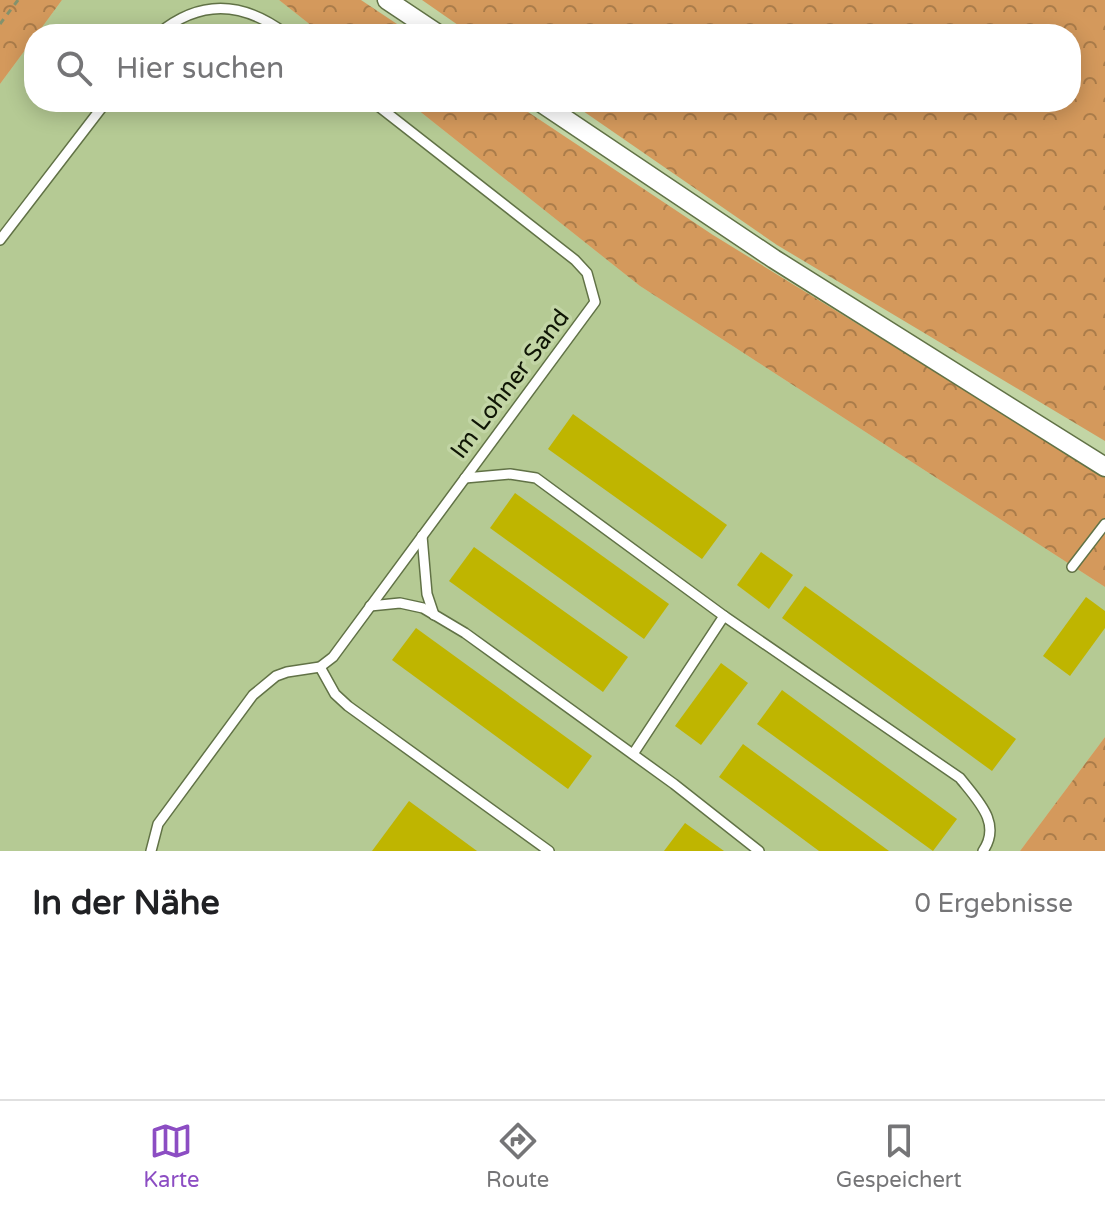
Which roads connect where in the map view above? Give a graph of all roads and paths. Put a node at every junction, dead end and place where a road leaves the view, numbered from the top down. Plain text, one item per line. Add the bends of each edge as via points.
1 (18, 0) edge
2 (387, 0) edge
3 (0, 24) edge
4 (166, 24) edge
5 (273, 24) edge
6 (423, 24) edge
7 (98, 112) edge
8 (386, 112) edge
9 (555, 112) edge
10 (0, 240) edge
11 (1105, 467) edge
12 (465, 478) junction
13 (1105, 524) edge
14 (422, 535) junction
15 (1072, 567) dead end
16 (370, 606) junction
17 (434, 615) junction
18 (724, 616) junction
19 (320, 667) junction
20 (633, 754) junction
21 (151, 851) edge
22 (549, 851) edge
23 (759, 851) edge
24 (983, 851) edge

1 - 3 path
2 - 6 street
4 - 5 lane via 188,5 212,0 254,9
7 - 10 lane
8 - 12 lane, Im Lohner Sand via 575,260 593,287 595,302 585,318
9 - 11 street via 774,259
12 - 14 lane, Im Lohner Sand
12 - 18 lane via 536,478
13 - 15 lane
14 - 16 lane, Im Lohner Sand
14 - 17 lane
16 - 17 lane via 400,603
16 - 19 lane, Im Lohner Sand
17 - 20 lane
18 - 20 lane
18 - 24 lane via 960,778 992,830
19 - 21 lane via 276,676 253,695 158,824
19 - 22 lane via 348,706
20 - 23 lane

